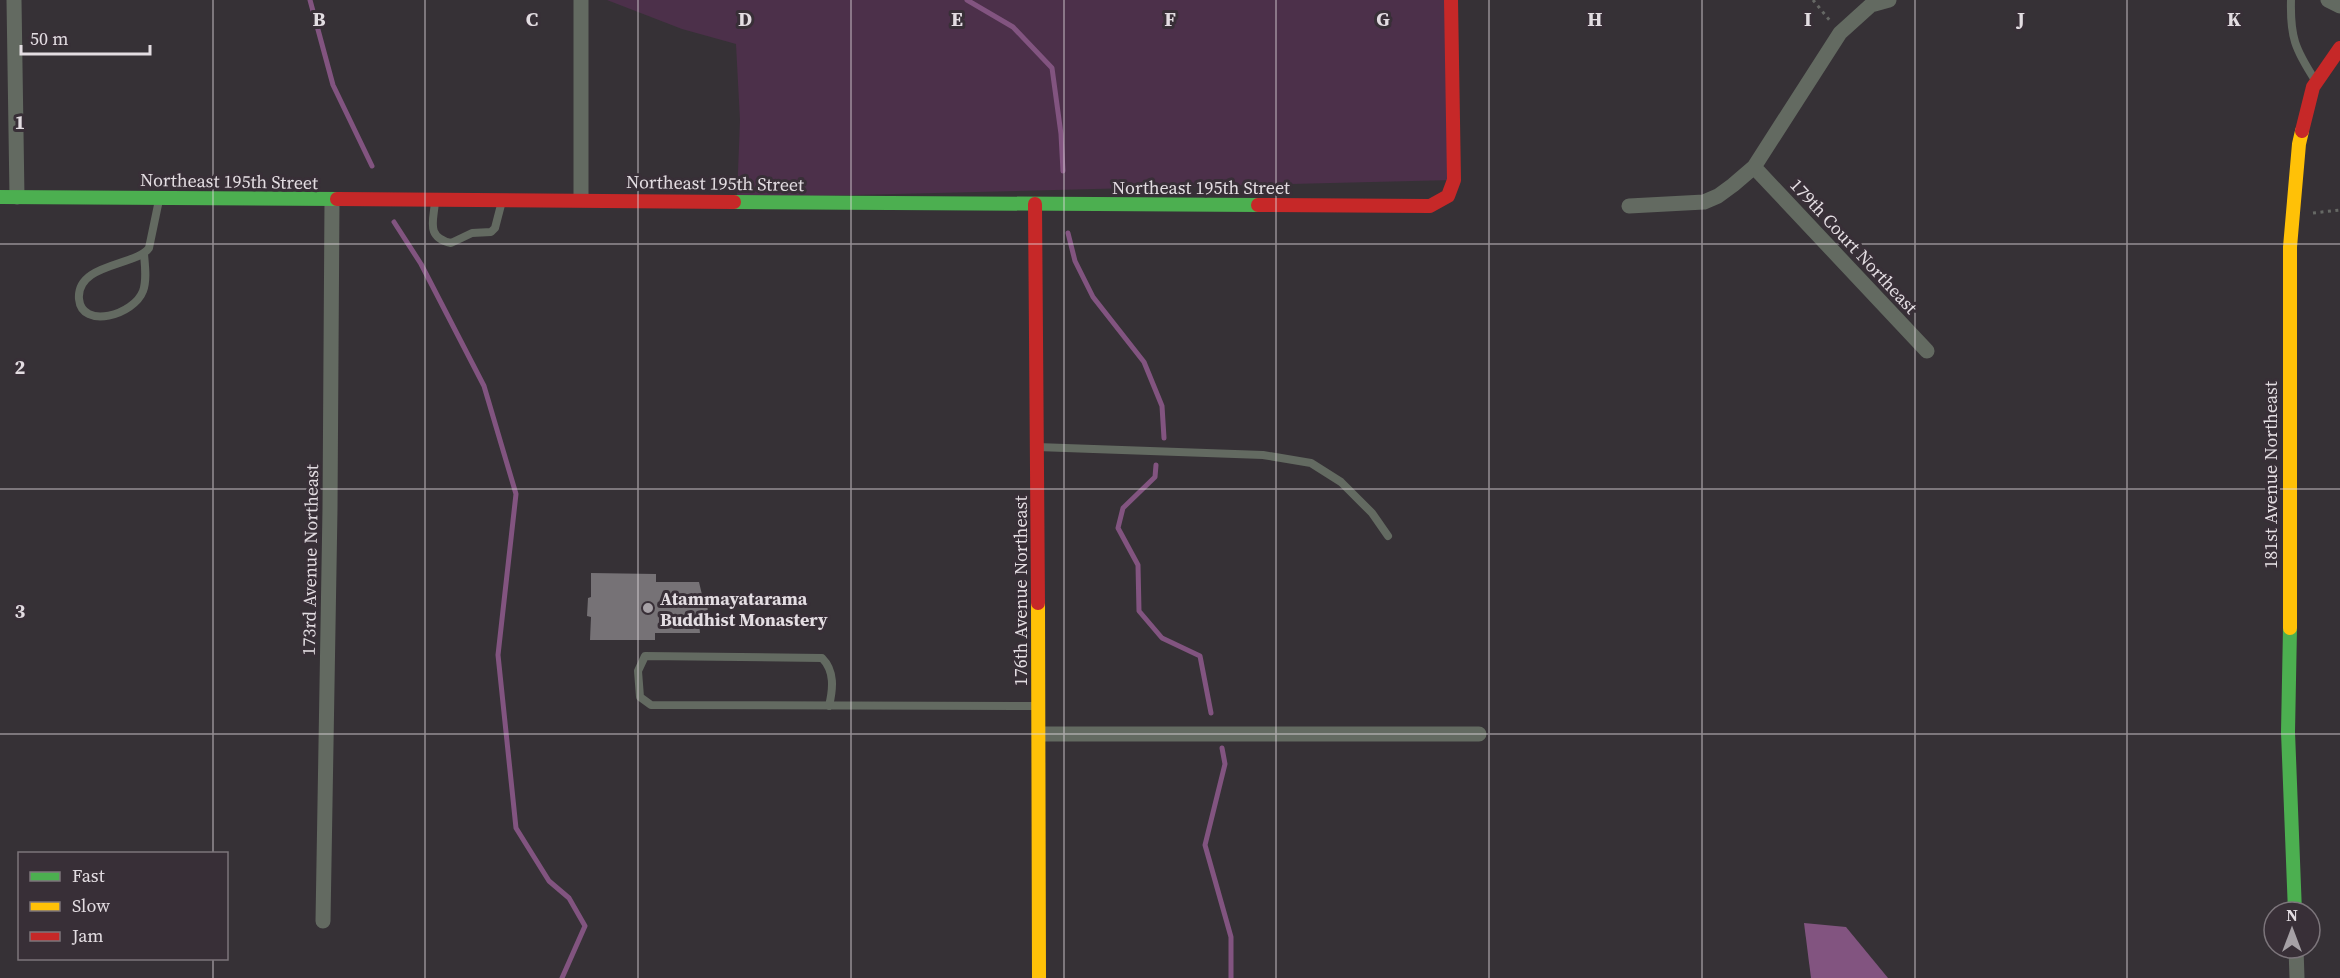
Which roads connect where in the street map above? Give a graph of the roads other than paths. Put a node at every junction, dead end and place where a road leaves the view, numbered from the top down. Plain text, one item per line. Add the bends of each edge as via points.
1 (14, 0) edge
2 (581, 0) edge
3 (1450, 0) edge
4 (1889, 0) edge
5 (2292, 0) edge
6 (2328, 0) edge
7 (2340, 6) edge
8 (2340, 48) edge
9 (2316, 82) junction
10 (1754, 167) junction
11 (0, 197) edge
12 (16, 197) junction
13 (159, 198) junction
14 (332, 200) junction
15 (435, 200) junction
16 (502, 200) junction
17 (581, 200) junction
18 (1035, 204) junction
19 (1629, 206) dead end
20 (144, 254) junction
21 (1927, 351) dead end
22 (1037, 447) junction
23 (1388, 536) dead end
24 (829, 706) junction
25 (1039, 706) junction
26 (1039, 734) junction
27 (1479, 734) dead end
28 (2295, 900) edge
29 (323, 921) dead end
30 (2296, 960) edge
31 (1039, 978) edge
32 (2297, 978) edge

1 - 12 street
2 - 17 street
3 - 18 street, Northeast 195th Street via 1454,180 1448,196 1430,206
4 - 10 street via 1871,5 1840,33
5 - 9 lane via 2291,28 2298,53
6 - 7 street
8 - 9 street, 181st Avenue Northeast
9 - 28 street, 181st Avenue Northeast via 2299,144 2290,247 2288,732
10 - 19 street via 1718,196 1704,202
10 - 21 street, 179th Court Northeast
11 - 12 street, Northeast 195th Street
12 - 13 street, Northeast 195th Street
13 - 14 street, Northeast 195th Street
13 - 20 lane via 149,248
14 - 15 street, Northeast 195th Street
14 - 29 street, 173rd Avenue Northeast
15 - 16 street, Northeast 195th Street
15 - 16 lane via 432,225 439,238 451,243 472,233 491,232
16 - 17 street, Northeast 195th Street
17 - 18 street, Northeast 195th Street
18 - 22 street, 176th Avenue Northeast
20 - 20 lane via 108,265 87,280 79,297 86,313 114,315 136,302 143,292
22 - 23 lane via 1263,455 1311,463 1341,482 1372,513
22 - 25 street, 176th Avenue Northeast
24 - 24 lane via 651,705 640,697 638,671 645,656 822,658 831,675
24 - 25 lane
25 - 26 street, 176th Avenue Northeast
26 - 27 street
26 - 31 street, 176th Avenue Northeast
30 - 32 street

